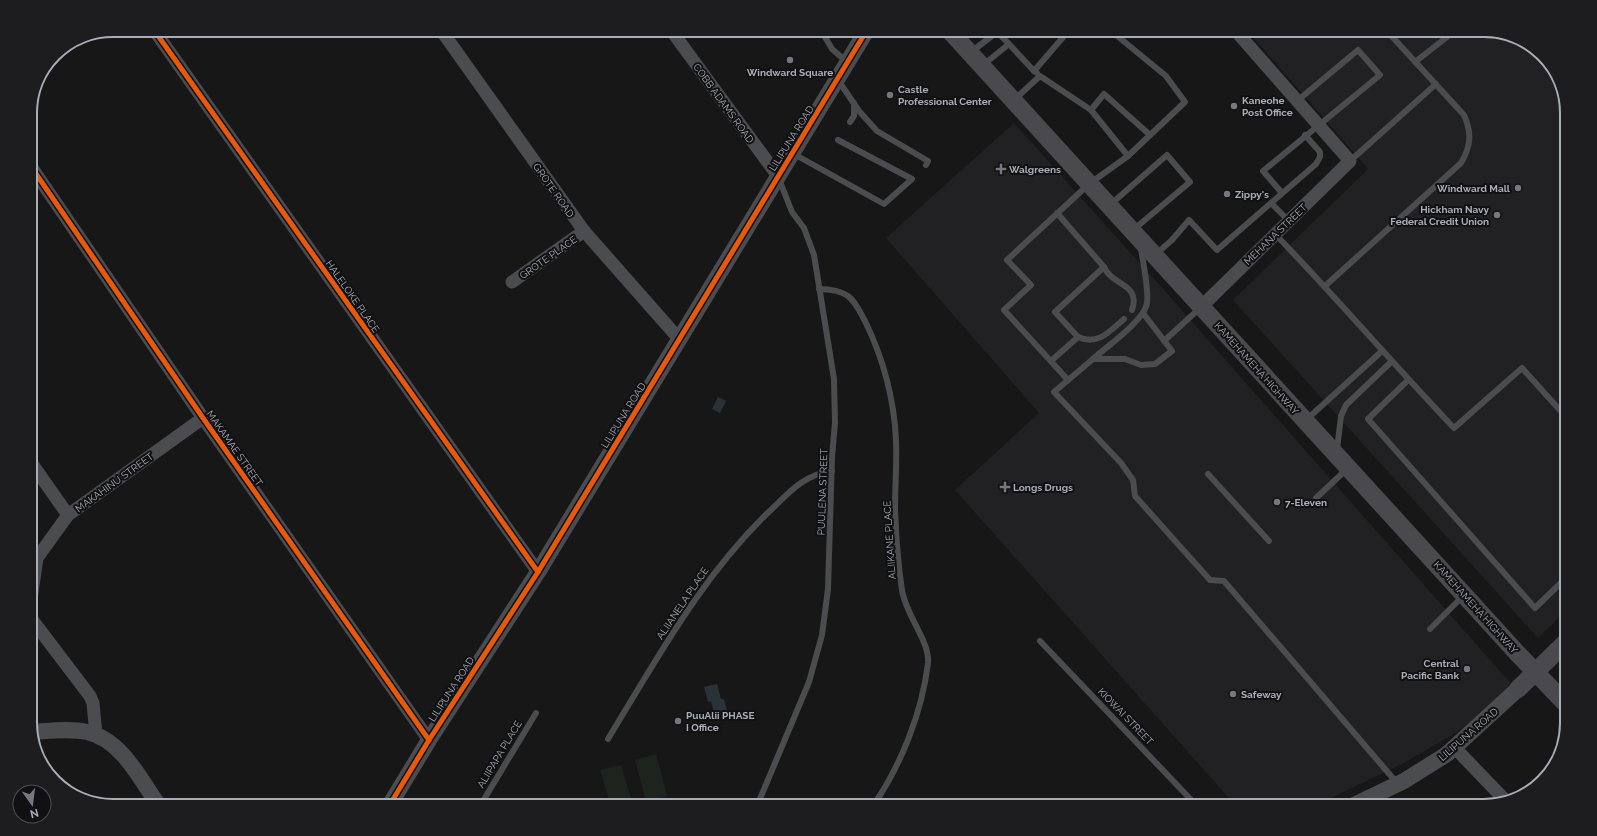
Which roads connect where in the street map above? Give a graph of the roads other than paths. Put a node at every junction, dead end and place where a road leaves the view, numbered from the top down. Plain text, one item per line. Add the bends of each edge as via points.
1 (159, 37) edge
2 (446, 37) edge
3 (676, 37) edge
4 (825, 37) edge
5 (863, 37) edge
6 (955, 37) edge
7 (989, 37) edge
8 (1002, 37) edge
9 (1063, 37) edge
10 (1119, 37) edge
11 (1241, 37) edge
12 (1392, 37) edge
13 (1447, 37) edge
14 (1009, 44) junction
15 (970, 53) junction
16 (847, 62) junction
17 (1415, 62) junction
18 (982, 66) junction
19 (1034, 71) junction
20 (1040, 76) junction
21 (838, 79) junction
22 (1436, 84) junction
23 (1297, 100) junction
24 (1014, 101) junction
25 (854, 103) junction
26 (1091, 110) junction
27 (850, 122) dead end
28 (1318, 124) junction
29 (1150, 135) junction
30 (1305, 135) junction
31 (838, 140) dead end
32 (792, 154) junction
33 (1128, 156) junction
34 (1350, 161) junction
35 (926, 165) dead end
36 (37, 175) edge
37 (778, 176) junction
38 (1089, 184) junction
39 (1282, 193) junction
40 (1272, 203) junction
41 (1108, 206) junction
42 (1058, 213) junction
43 (1289, 220) junction
44 (584, 231) junction
45 (1275, 234) junction
46 (1136, 236) junction
47 (1154, 256) junction
48 (1104, 267) junction
49 (512, 282) dead end
50 (1325, 286) junction
51 (819, 289) junction
52 (1201, 307) junction
53 (1132, 310) dead end
54 (1143, 313) junction
55 (1124, 319) dead end
56 (1078, 337) junction
57 (680, 340) junction
58 (1164, 341) junction
59 (1382, 351) junction
60 (1093, 359) junction
61 (1051, 361) junction
62 (1392, 362) junction
63 (1068, 380) junction
64 (1408, 380) junction
65 (1560, 410) edge
66 (203, 418) junction
67 (1305, 421) junction
68 (1342, 462) junction
69 (37, 471) edge
70 (832, 471) junction
71 (1208, 474) dead end
72 (1316, 498) dead end
73 (68, 515) junction
74 (1269, 541) dead end
75 (37, 558) edge
76 (538, 572) junction
77 (1560, 584) edge
78 (1464, 595) junction
79 (37, 626) edge
80 (1430, 629) dead end
81 (1040, 642) dead end
82 (1560, 648) edge
83 (1535, 672) junction
84 (1518, 689) joint
85 (1560, 698) edge
86 (536, 713) dead end
87 (37, 732) edge
88 (96, 735) junction
89 (608, 739) dead end
90 (429, 740) junction
91 (1455, 748) junction
92 (1398, 784) junction
93 (1502, 797) edge
94 (154, 799) edge
95 (393, 799) edge
96 (484, 799) edge
97 (760, 799) edge
98 (877, 799) edge
99 (1190, 799) edge
100 (1367, 799) edge

1 - 76 street, HALELOKE PLACE
2 - 44 street, GROTE ROAD
3 - 37 street, COBB ADAMS ROAD
4 - 16 lane via 832,49
5 - 16 street, LILIPUNA ROAD
6 - 15 main road, KAMEHAMEHA HIGHWAY
7 - 15 lane
8 - 14 lane
9 - 19 lane
10 - 29 lane via 1166,76 1185,102
11 - 23 street
12 - 17 lane
13 - 17 lane
14 - 18 lane
14 - 19 lane
15 - 18 main road, KAMEHAMEHA HIGHWAY
16 - 21 street, LILIPUNA ROAD
17 - 22 lane
18 - 24 main road, KAMEHAMEHA HIGHWAY
19 - 20 lane
20 - 24 lane
20 - 26 lane
21 - 25 lane
21 - 32 street, LILIPUNA ROAD
22 - 34 lane
22 - 50 lane via 1464,115 1469,126 1471,141 1467,153 1461,163
23 - 28 street
23 - 28 lane via 1358,50 1380,75
24 - 38 main road, KAMEHAMEHA HIGHWAY
25 - 27 lane via 854,116
25 - 35 lane via 877,131 928,161
26 - 29 lane via 1104,94
26 - 33 lane
28 - 30 lane
28 - 34 street
29 - 33 lane
30 - 39 lane via 1320,152 1320,157 1316,164
30 - 39 lane via 1263,171
31 - 32 lane via 912,180 884,204
32 - 37 street, LILIPUNA ROAD
33 - 38 lane
34 - 43 street, MEHANA STREET
36 - 66 street, MAKAMAE STREET
37 - 51 lane, PUULENA STREET via 792,212 804,228 811,246
37 - 57 street, LILIPUNA ROAD
38 - 41 main road, KAMEHAMEHA HIGHWAY
38 - 42 lane
39 - 40 lane
40 - 43 lane
40 - 47 lane via 1217,250 1189,220
41 - 46 main road, KAMEHAMEHA HIGHWAY
41 - 46 lane via 1167,155 1190,182
42 - 48 lane
42 - 61 lane via 1007,260 1031,286 1004,310
43 - 45 street, MEHANA STREET
44 - 49 street, GROTE PLACE
44 - 57 street, GROTE ROAD
45 - 50 lane
45 - 52 street, MEHANA STREET
46 - 47 main road, KAMEHAMEHA HIGHWAY
46 - 54 lane via 1147,292 1147,303
47 - 52 main road, KAMEHAMEHA HIGHWAY
48 - 53 lane via 1111,277 1132,293
48 - 56 lane via 1055,312
50 - 59 lane
51 - 70 lane, PUULENA STREET via 835,393
51 - 98 lane, ALIIKANE PLACE via 834,289 854,302 869,329 883,365 895,422 895,510 902,589 907,609 924,642 928,656 913,726 897,765
52 - 58 lane
52 - 67 main road, KAMEHAMEHA HIGHWAY
54 - 58 lane
54 - 60 lane
55 - 56 lane via 1101,338 1089,340
56 - 61 lane
57 - 76 street, LILIPUNA ROAD
58 - 60 lane via 1172,350 1155,364 1141,365 1125,360
59 - 62 lane
59 - 67 lane
60 - 63 lane
61 - 63 lane
62 - 64 lane
62 - 68 lane via 1346,405 1339,423
63 - 92 lane via 1054,392 1121,463 1132,480 1135,496 1210,580 1224,581
64 - 65 lane via 1454,428 1522,368
64 - 77 lane via 1368,419 1535,608
66 - 73 street, MAKAHINU STREET
66 - 90 street, MAKAMAE STREET
67 - 68 main road, KAMEHAMEHA HIGHWAY
68 - 72 lane
68 - 78 main road, KAMEHAMEHA HIGHWAY
69 - 73 street
70 - 89 lane, ALIIANELA PLACE via 820,472 801,482 758,522 727,556 700,591
70 - 97 lane, PUULENA STREET via 828,589 822,635 809,682
71 - 74 lane
73 - 75 street, MAKAHINU STREET
76 - 90 street, LILIPUNA ROAD
78 - 80 lane
78 - 83 main road, KAMEHAMEHA HIGHWAY
79 - 88 street via 90,696
81 - 99 lane, KIOWAI STREET
82 - 83 main road
83 - 84 main road
83 - 85 main road, KAMEHAMEHA HIGHWAY
84 - 91 street, LILIPUNA ROAD
86 - 96 lane, ALIIPAPA PLACE
87 - 88 street via 76,731
88 - 94 street via 121,752
90 - 95 street, LILIPUNA ROAD
91 - 92 street, LILIPUNA ROAD via 1421,772
91 - 93 street
92 - 100 street, LILIPUNA ROAD

